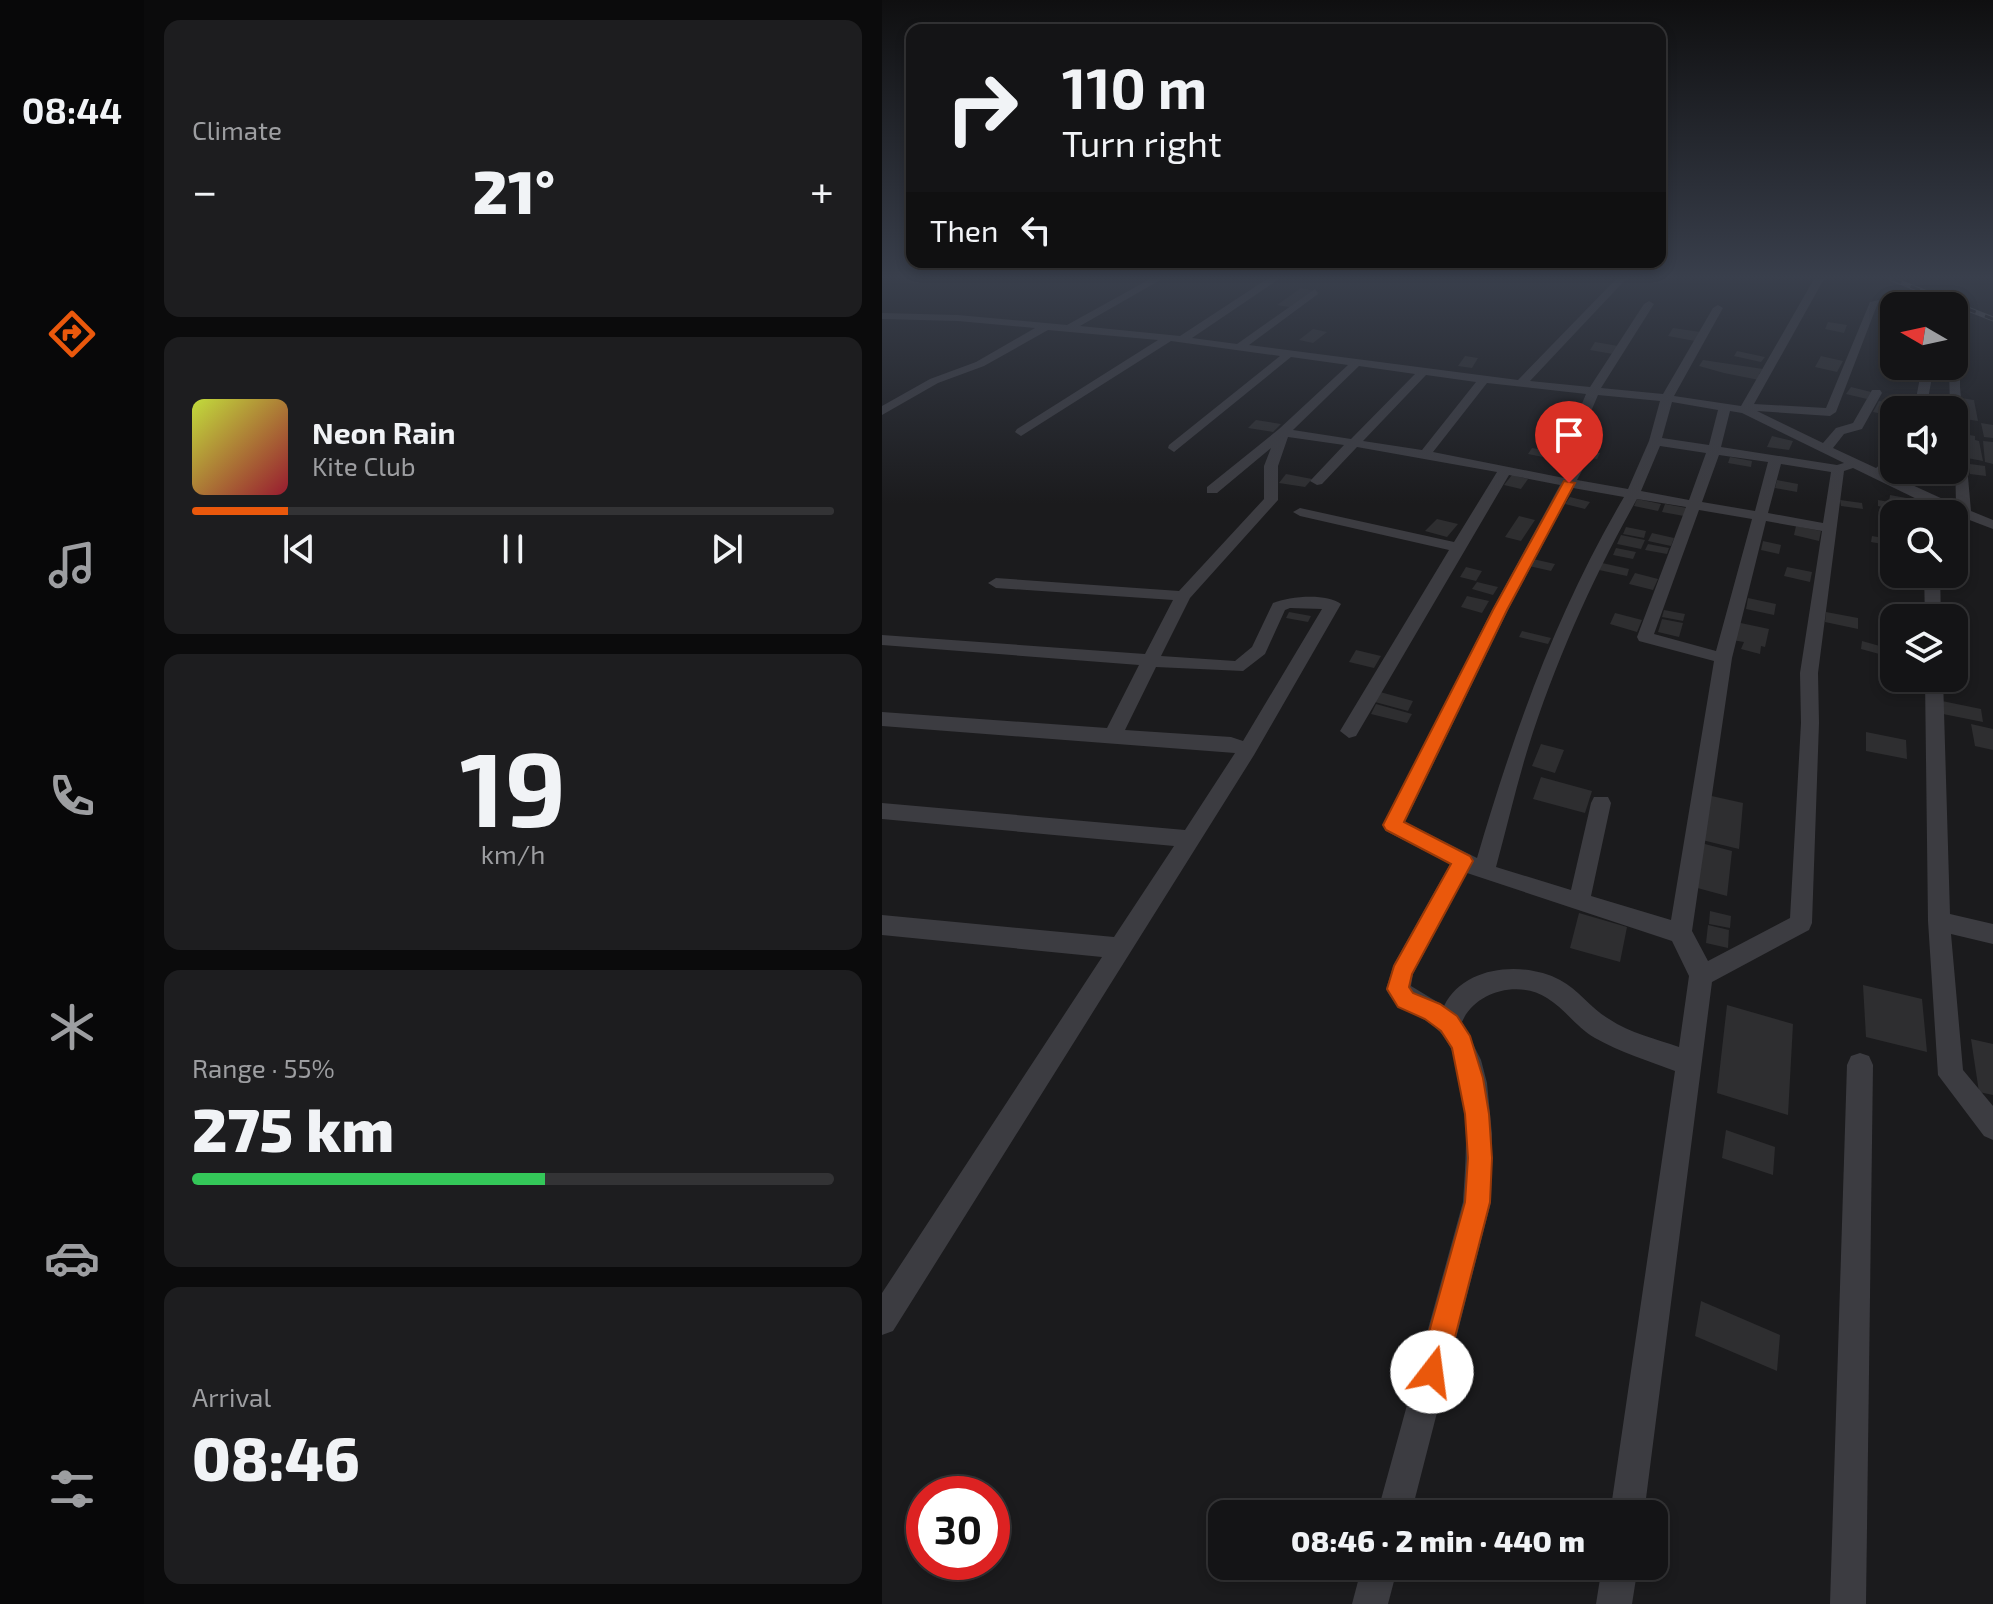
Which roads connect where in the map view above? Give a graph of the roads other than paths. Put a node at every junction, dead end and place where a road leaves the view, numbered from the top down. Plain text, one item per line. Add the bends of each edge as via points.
1 (998, 354) edge
2 (1144, 354) edge
3 (1289, 354) edge
4 (1296, 354) edge
5 (1550, 354) edge
6 (1617, 354) edge
7 (1692, 354) edge
8 (1777, 354) edge
9 (1854, 354) edge
10 (1357, 362) junction
11 (1423, 372) junction
12 (1485, 378) junction
13 (1521, 384) junction
14 (1593, 392) junction
15 (1876, 393) dead end
16 (1667, 398) junction
17 (1725, 407) junction
18 (1746, 409) junction
19 (882, 411) edge
20 (1021, 432) dead end
21 (1283, 432) junction
22 (1655, 441) junction
23 (1357, 443) junction
24 (1174, 448) dead end
25 (1825, 449) junction
26 (1714, 450) junction
27 (1425, 454) junction
28 (1775, 460) junction
29 (1856, 464) junction
30 (1838, 469) junction
31 (1505, 470) junction
32 (1880, 472) edge
33 (1877, 475) junction
34 (1317, 481) dead end
35 (1569, 483) junction
36 (1212, 490) dead end
37 (1633, 494) junction
38 (1918, 500) edge
39 (1694, 505) junction
40 (1300, 512) dead end
41 (1968, 515) edge
42 (1762, 516) junction
43 (1993, 525) edge
44 (1829, 528) junction
45 (1459, 548) junction
46 (996, 583) dead end
47 (1183, 596) junction
48 (882, 640) edge
49 (1723, 658) junction
50 (1150, 661) junction
51 (1934, 692) edge
52 (882, 719) edge
53 (1349, 731) dead end
54 (1113, 734) junction
55 (1247, 750) junction
56 (1601, 803) dead end
57 (882, 811) edge
58 (1189, 839) junction
59 (1473, 867) junction
60 (1579, 901) junction
61 (1939, 921) junction
62 (882, 925) edge
63 (1680, 933) junction
64 (1993, 934) edge
65 (1118, 948) junction
66 (1701, 976) junction
67 (1449, 1024) junction
68 (1690, 1064) junction
69 (1860, 1065) dead end
70 (1993, 1127) edge
71 (882, 1318) edge
72 (1398, 1500) edge
73 (1629, 1500) edge
74 (1376, 1580) edge
75 (1618, 1580) edge
76 (1370, 1604) edge
77 (1614, 1604) edge
78 (1848, 1604) edge

1 - 19 street
2 - 20 street
3 - 24 street
4 - 10 street
5 - 13 street
6 - 14 street
7 - 16 street
8 - 18 street
9 - 18 street via 1830,412
10 - 11 street
10 - 21 street
11 - 12 street
11 - 23 street
12 - 13 street
12 - 27 street
13 - 14 street
14 - 16 street
14 - 35 street
15 - 25 street via 1858,426 1840,431
16 - 17 street
16 - 22 street
17 - 18 street
17 - 26 street
18 - 25 street
21 - 23 street
21 - 36 street
21 - 47 street via 1271,466 1271,500
22 - 26 street
22 - 37 street
23 - 27 street
23 - 34 street
25 - 29 street
26 - 28 street
26 - 39 street
27 - 31 street
28 - 30 street
28 - 42 street
29 - 30 street
29 - 33 street
30 - 44 street
31 - 35 street
31 - 45 street
32 - 33 street
33 - 38 street
35 - 37 street
35 - 59 street via 1393,825
37 - 39 street
37 - 59 street via 1596,558
39 - 42 street
39 - 49 street via 1645,637
40 - 45 street
41 - 43 street
42 - 44 street
42 - 49 street
44 - 66 street via 1809,673 1801,923
45 - 53 street
46 - 47 street
47 - 50 street
48 - 50 street
49 - 63 street
50 - 54 street
50 - 55 street via 1237,667 1258,654 1279,607 1333,604
51 - 61 street
52 - 54 street
54 - 55 street via 1231,744
55 - 58 street
56 - 60 street
57 - 58 street
58 - 65 street
59 - 60 street
59 - 67 street via 1402,972 1398,989 1405,1000
60 - 63 street
61 - 64 street
61 - 70 street via 1951,1075
62 - 65 street
63 - 66 street
65 - 71 street
66 - 68 street
67 - 68 street via 1459,1003 1473,991 1496,982 1536,982 1565,996 1608,1032
67 - 72 street via 1462,1044 1472,1078 1480,1158 1477,1202
68 - 73 street
69 - 78 street
74 - 76 street
75 - 77 street

